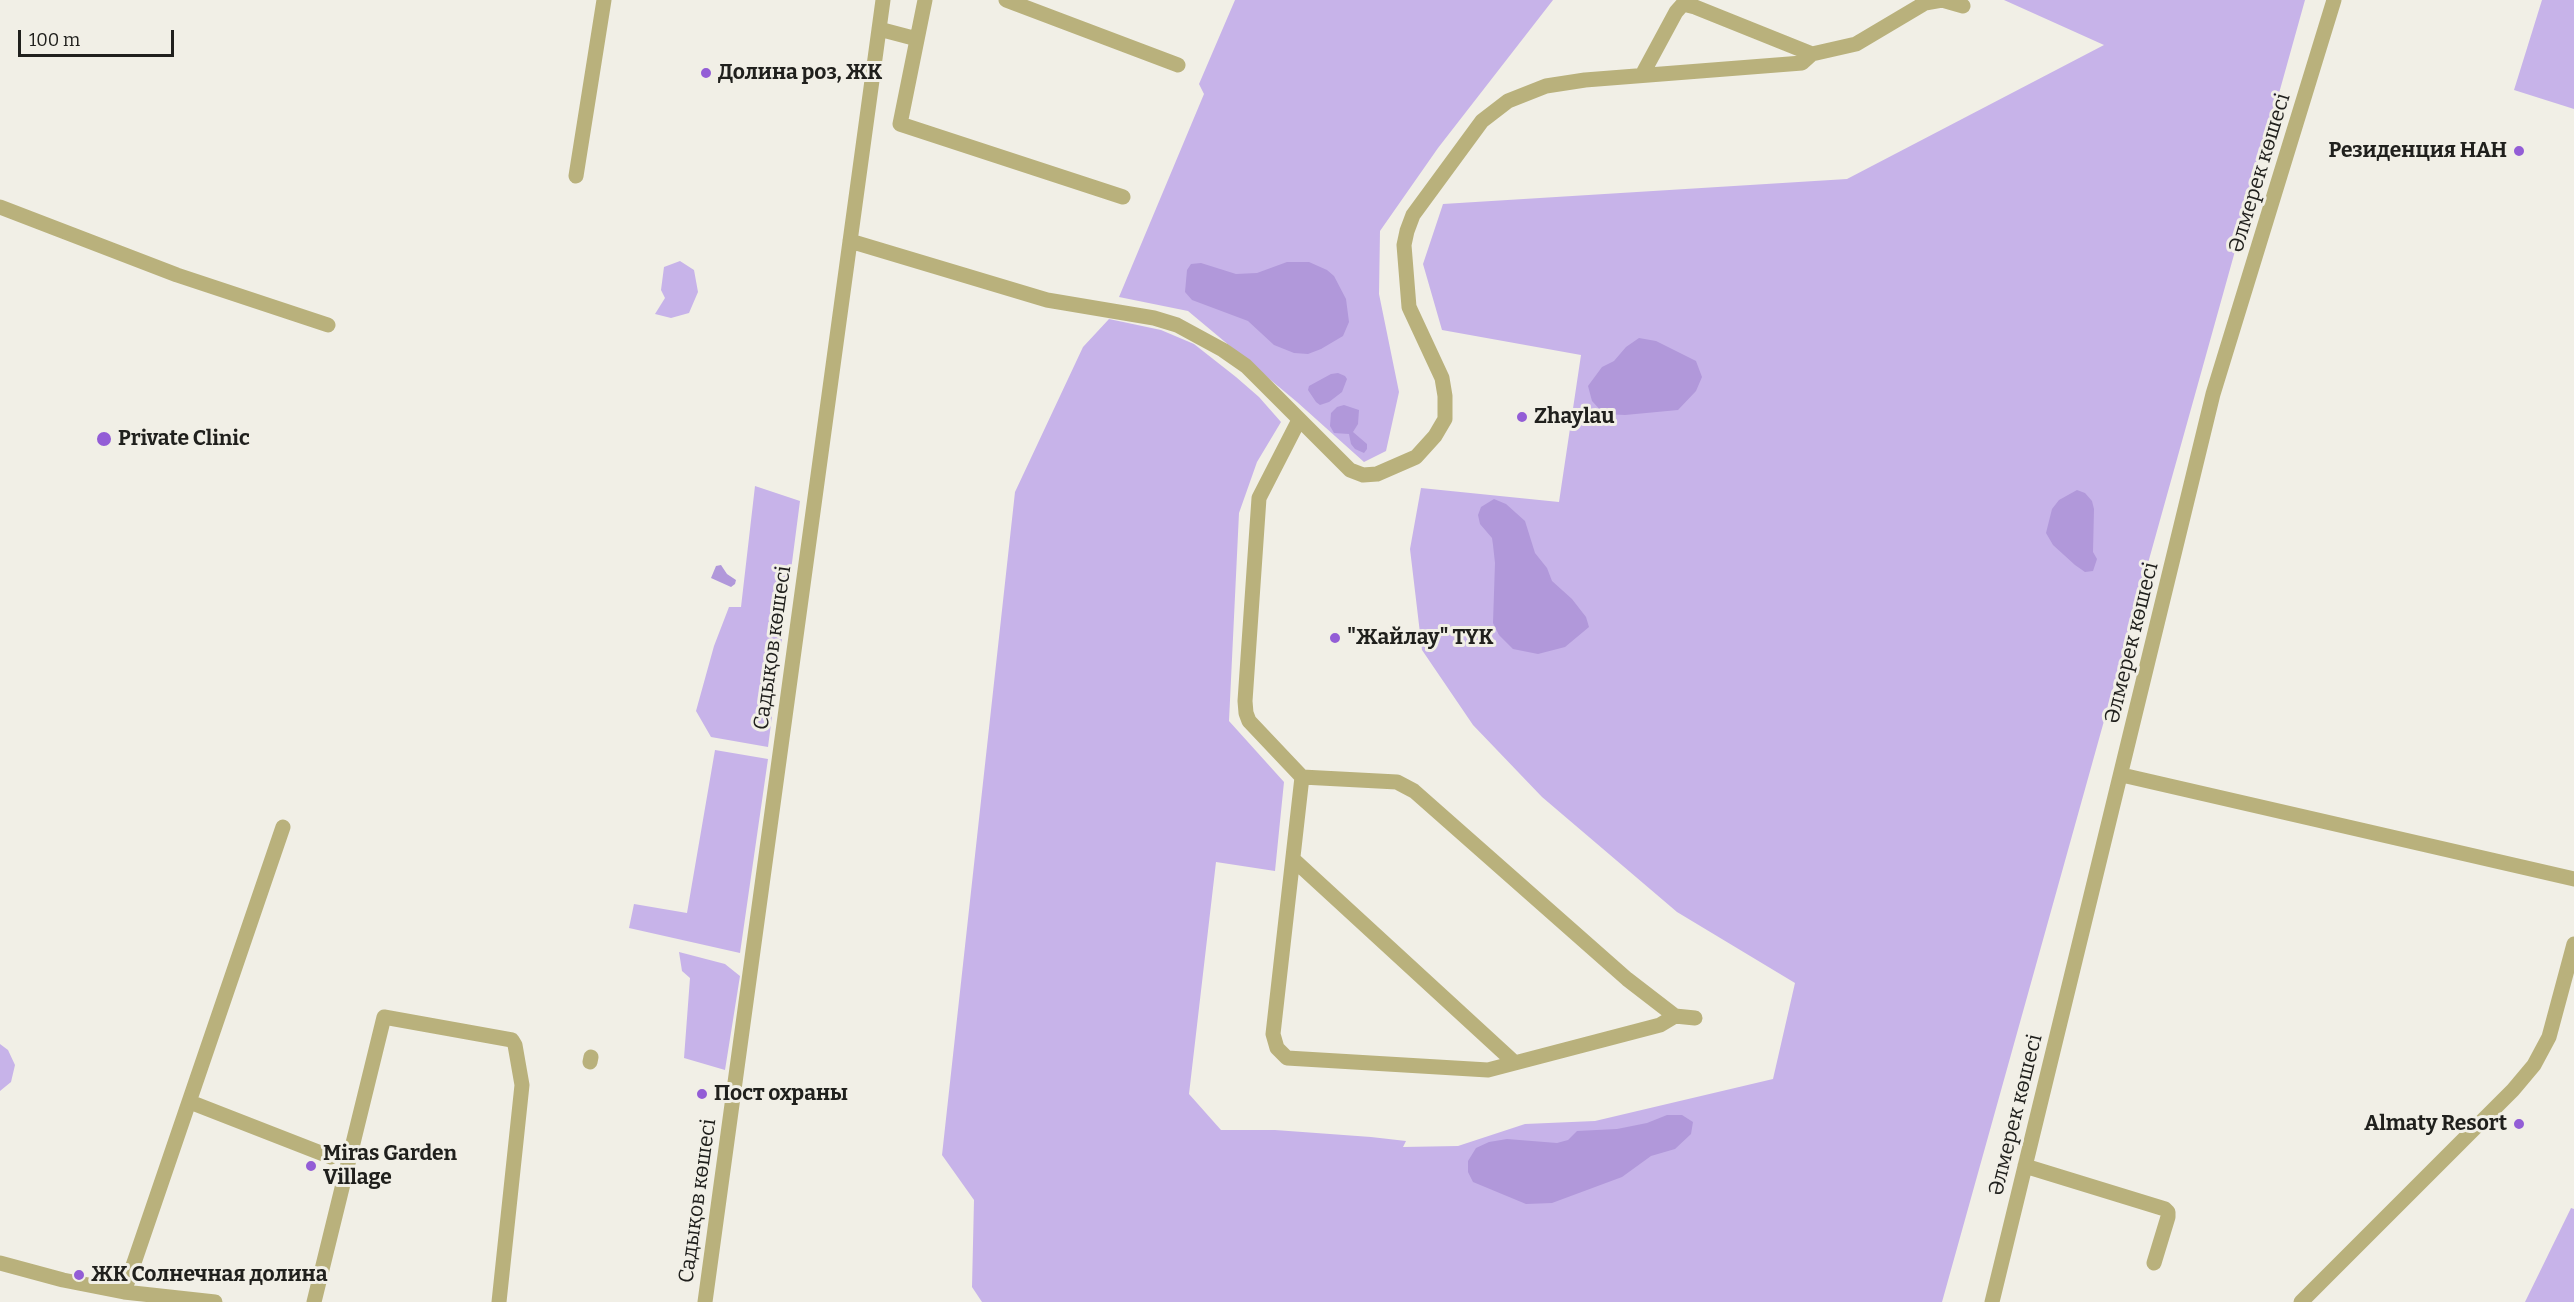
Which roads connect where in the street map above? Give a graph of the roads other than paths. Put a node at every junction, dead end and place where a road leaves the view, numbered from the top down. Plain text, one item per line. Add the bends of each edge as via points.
1 (604, 0) edge
2 (884, 0) edge
3 (925, 0) edge
4 (1006, 0) edge
5 (2334, 0) edge
6 (1683, 2) edge
7 (1963, 6) dead end
8 (879, 29) junction
9 (917, 39) junction
10 (1812, 54) junction
11 (1178, 65) dead end
12 (1642, 75) junction
13 (576, 176) dead end
14 (1123, 197) dead end
15 (0, 207) edge
16 (850, 240) junction
17 (328, 325) dead end
18 (1299, 420) junction
19 (2122, 775) junction
20 (1302, 777) junction
21 (283, 826) dead end
22 (1294, 860) junction
23 (2574, 879) edge
24 (2574, 944) edge
25 (1675, 1016) junction
26 (1695, 1018) dead end
27 (1515, 1063) junction
28 (190, 1101) junction
29 (331, 1156) dead end
30 (2025, 1166) junction
31 (0, 1263) edge
32 (2154, 1263) dead end
33 (124, 1292) junction
34 (215, 1302) edge
35 (315, 1302) edge
36 (499, 1302) edge
37 (705, 1302) edge
38 (1992, 1302) edge
39 (2301, 1302) edge

1 - 13 street
2 - 8 street, Садықов көшесі
3 - 9 street
4 - 11 street
5 - 19 street, Әлмерек көшесі via 2213,394
6 - 10 street
6 - 12 street
7 - 10 street via 1942,0 1925,3 1856,44
8 - 9 street
8 - 16 street, Садықов көшесі
9 - 14 street via 900,124
10 - 12 street via 1802,63 1787,66
12 - 18 street via 1546,86 1508,101 1482,121 1413,215 1404,245 1409,307 1436,363 1445,396 1445,419 1416,457 1377,474 1363,475 1350,470
15 - 17 street via 177,275
16 - 18 street via 1047,300 1177,324 1246,366
16 - 37 street, Садықов көшесі
18 - 20 street via 1259,498 1245,701 1249,721
19 - 23 street
19 - 30 street, Әлмерек көшесі
20 - 22 street
20 - 25 street via 1397,782 1414,791 1627,979
21 - 28 street
22 - 27 street
22 - 27 street via 1274,1034 1277,1048 1287,1058 1488,1070
24 - 39 street via 2549,1037 2534,1065
25 - 26 street
25 - 27 street via 1660,1025
28 - 29 street
28 - 33 street
30 - 32 street via 2165,1209 2168,1217
30 - 38 street, Әлмерек көшесі
31 - 33 street
33 - 34 street
35 - 36 street via 384,1017 512,1040 522,1085

